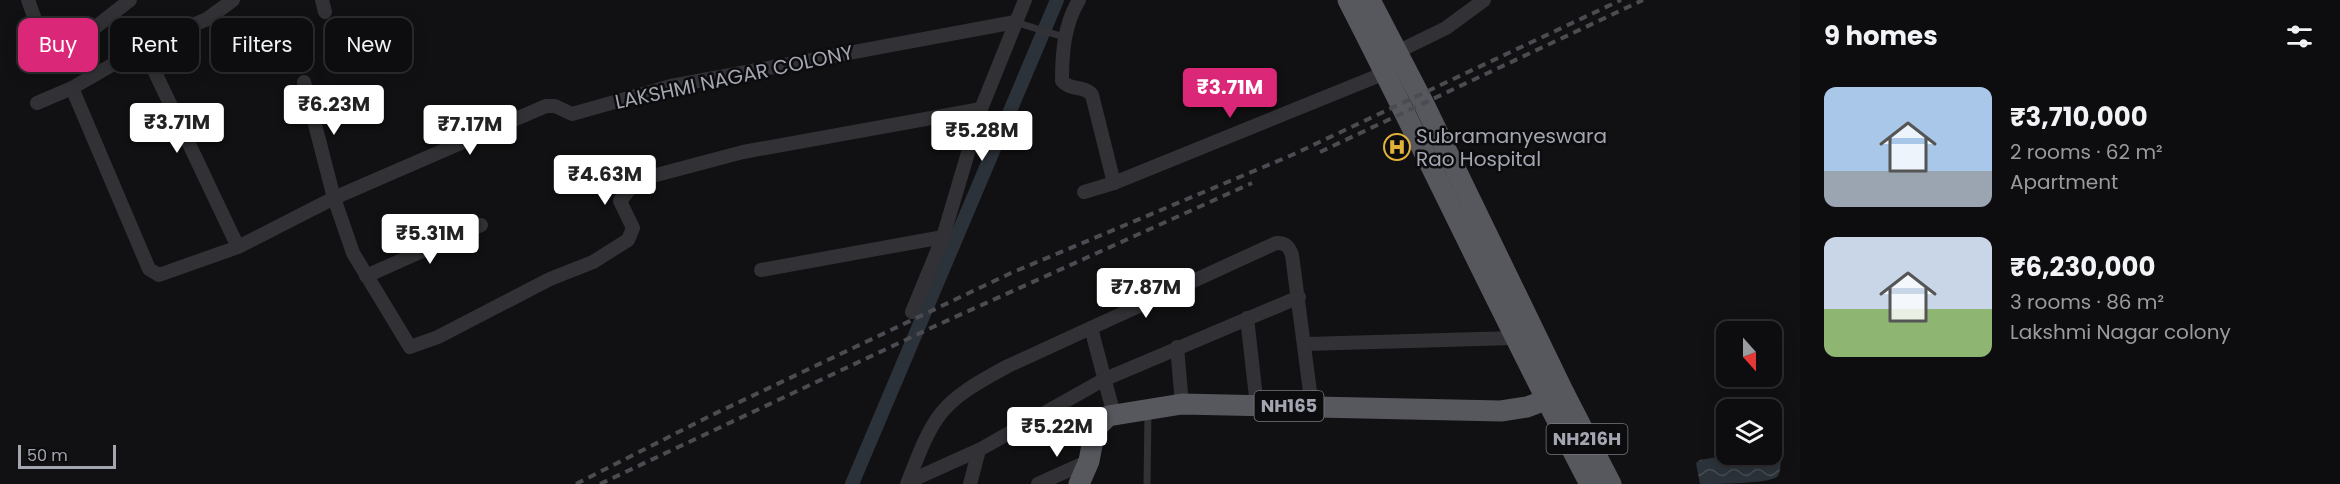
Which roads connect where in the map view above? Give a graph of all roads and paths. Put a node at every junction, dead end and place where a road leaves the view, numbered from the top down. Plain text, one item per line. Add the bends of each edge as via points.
1 (28, 0) edge
2 (130, 0) edge
3 (233, 0) edge
4 (1025, 0) edge
5 (1079, 0) edge
6 (1348, 0) edge
7 (1370, 0) edge
8 (1484, 0) edge
9 (1015, 22) junction
10 (199, 23) edge
11 (1064, 37) junction
12 (1396, 52) junction
13 (110, 66) edge
14 (155, 72) edge
15 (1385, 73) junction
16 (304, 82) dead end
17 (72, 88) junction
18 (37, 103) dead end
19 (981, 108) junction
20 (1114, 183) junction
21 (1084, 192) dead end
22 (334, 198) junction
23 (481, 225) dead end
24 (943, 237) junction
25 (238, 247) junction
26 (761, 270) dead end
27 (366, 276) junction
28 (1299, 297) junction
29 (912, 312) dead end
30 (1247, 318) junction
31 (1091, 328) junction
32 (1514, 338) junction
33 (1305, 345) junction
34 (1177, 348) junction
35 (1103, 380) junction
36 (1555, 397) junction
37 (1182, 404) junction
38 (1257, 406) junction
39 (1312, 407) junction
40 (1148, 410) junction
41 (1114, 415) junction
42 (979, 450) junction
43 (1089, 461) junction
44 (907, 483) edge
45 (970, 484) edge
46 (1038, 484) edge
47 (1079, 484) edge
48 (1147, 484) edge
49 (1590, 484) edge
50 (1611, 484) edge

1 - 2 street via 46,50 55,56
3 - 10 street
4 - 9 street
5 - 11 street
6 - 15 highway
7 - 12 highway
8 - 12 street via 1446,28
9 - 11 lane
9 - 19 street
9 - 22 street, LAKSHMI NAGAR COLONY via 671,86 572,114 546,106
11 - 20 street via 1062,81 1092,95
12 - 36 highway
13 - 17 street
14 - 25 street
15 - 20 street
15 - 32 highway
16 - 22 street
17 - 18 street
17 - 25 street, LAKSHMI NAGAR COLONY via 148,269 168,274
19 - 24 street
19 - 27 street via 743,152 645,178 620,201 633,228 628,240 593,262 550,279 421,344 410,347 406,343
20 - 21 street
22 - 25 street, LAKSHMI NAGAR COLONY
22 - 27 street via 353,253
23 - 27 street
24 - 26 street
24 - 29 street
28 - 30 street
28 - 31 street via 1289,246 1276,243
28 - 33 street
30 - 34 street
30 - 38 street
31 - 35 street
31 - 44 street via 1008,366 950,402 933,421
32 - 33 street
32 - 36 highway
33 - 39 street
34 - 35 street
34 - 37 street
35 - 41 street
35 - 42 street
36 - 39 highway, NH165 via 1501,411
36 - 49 highway, NH216H
36 - 50 highway, NH216H
37 - 38 highway, NH165
37 - 40 highway, NH165
38 - 39 highway, NH165
40 - 41 highway, NH165
40 - 48 lane
41 - 43 highway via 1095,429
42 - 44 street
42 - 45 street
43 - 46 street
43 - 47 highway

